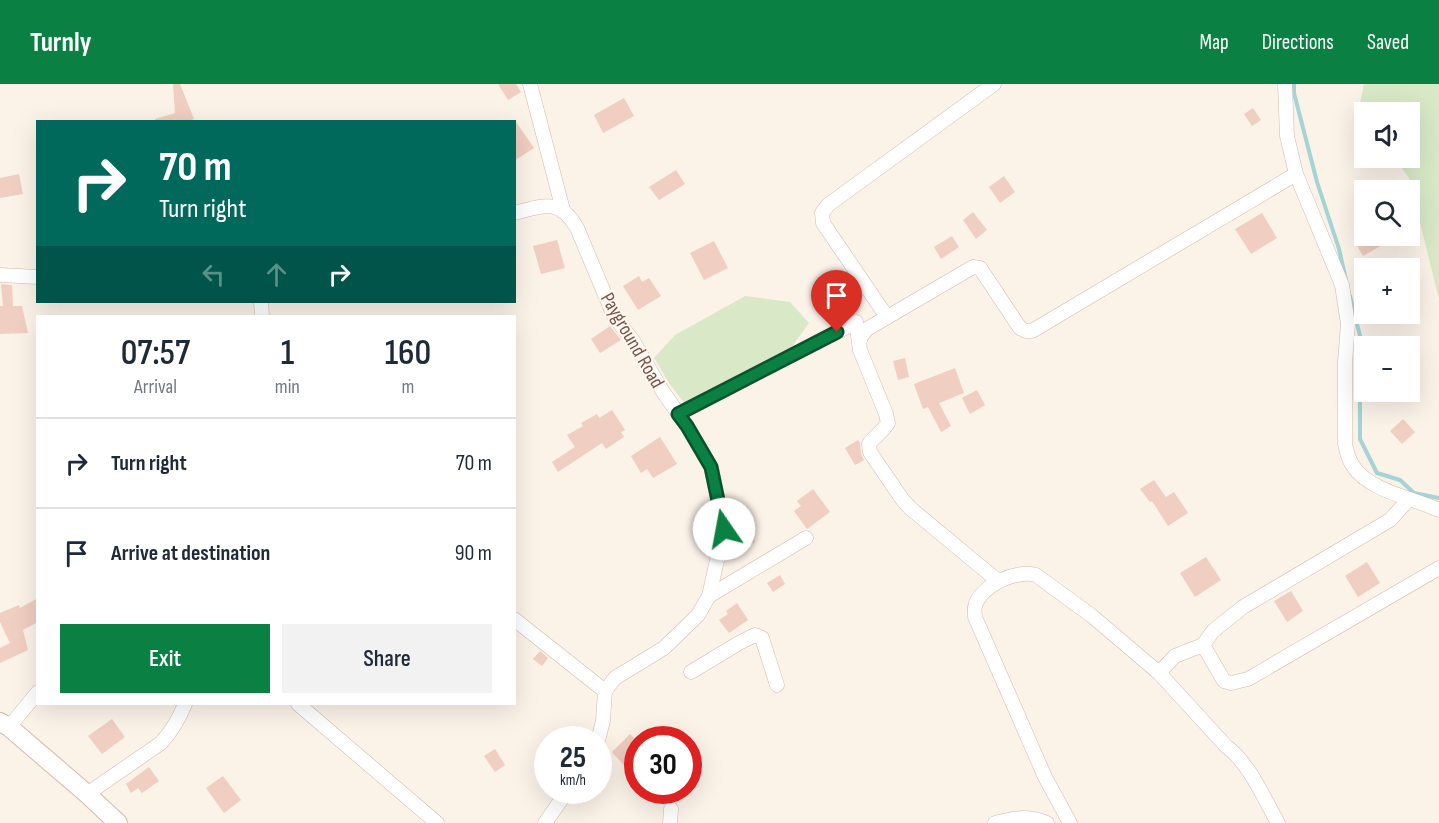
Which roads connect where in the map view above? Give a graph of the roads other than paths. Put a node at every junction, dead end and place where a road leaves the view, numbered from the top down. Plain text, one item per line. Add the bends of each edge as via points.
1 (530, 84) edge
2 (994, 84) edge
3 (1284, 84) edge
4 (1296, 174) junction
5 (563, 210) junction
6 (516, 213) edge
7 (0, 275) edge
8 (36, 277) edge
9 (886, 317) junction
10 (859, 343) junction
11 (678, 414) junction
12 (1409, 499) junction
13 (1439, 510) edge
14 (806, 538) dead end
15 (1439, 568) edge
16 (998, 581) junction
17 (710, 596) junction
18 (516, 622) edge
19 (1203, 645) junction
20 (692, 672) dead end
21 (1159, 673) junction
22 (777, 685) dead end
23 (605, 691) junction
24 (36, 694) edge
25 (185, 705) edge
26 (299, 705) edge
27 (4, 725) edge
28 (602, 726) edge
29 (87, 794) junction
30 (558, 804) edge
31 (118, 823) edge
32 (437, 823) edge
33 (545, 823) edge
34 (995, 823) edge
35 (1047, 823) edge
36 (1070, 823) edge
37 (1278, 823) edge

1 - 5 street, Payground Road
2 - 9 street via 822,213 823,223
3 - 4 street via 1287,136
4 - 9 street via 1032,331 1020,328 980,268 973,267
4 - 12 street via 1342,285 1348,324 1348,456 1361,475 1391,494
5 - 6 street via 550,206
5 - 11 street, Payground Road via 577,228 614,316
7 - 8 street
9 - 10 street via 867,329
10 - 11 street via 856,322
10 - 16 street via 888,423 869,444 870,452 902,499
11 - 17 street, Payground Road via 711,467 724,529
12 - 13 street
12 - 19 street via 1390,520 1243,607 1213,631
14 - 17 street
15 - 19 street via 1248,679 1224,681
16 - 21 street via 1017,574 1035,575
16 - 36 street via 980,595 974,607 975,616 1045,777
17 - 23 street, Payground Road via 698,615 664,648 615,678
18 - 23 street
19 - 21 street via 1175,656
20 - 22 street via 755,635 762,638
21 - 37 street via 1244,762
23 - 28 street
24 - 27 street
25 - 29 street via 171,733 161,743
26 - 32 street
27 - 29 main road
29 - 31 main road
30 - 33 street
34 - 35 street via 1023,817

